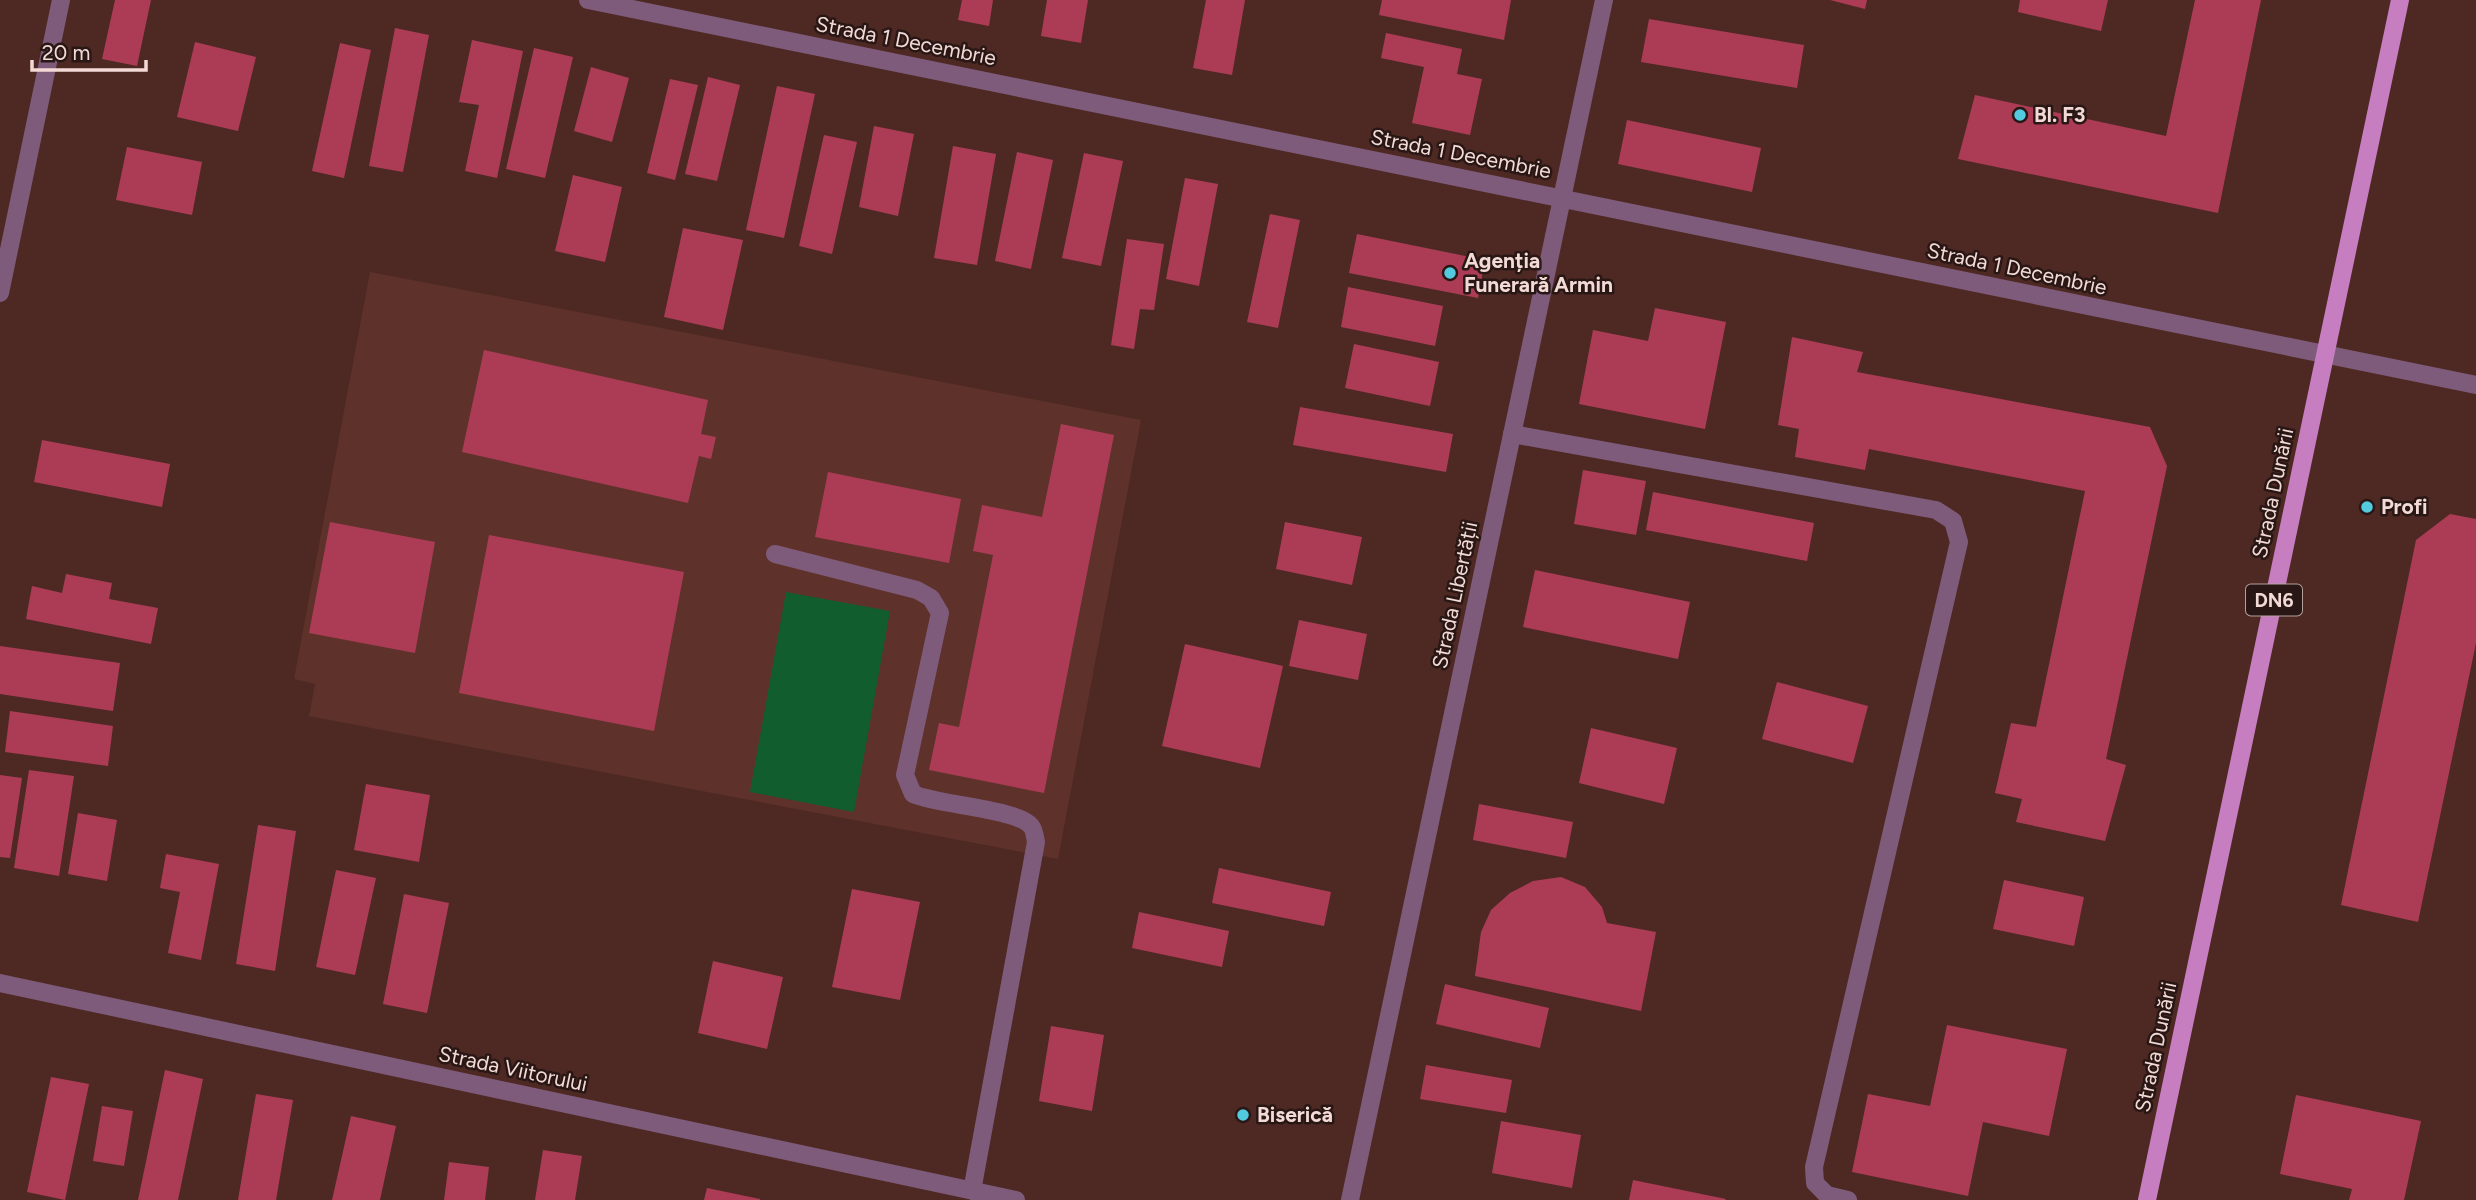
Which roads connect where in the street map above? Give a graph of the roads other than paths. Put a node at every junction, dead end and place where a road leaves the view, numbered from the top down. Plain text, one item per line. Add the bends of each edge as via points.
1 (61, 0) edge
2 (588, 0) edge
3 (1604, 0) edge
4 (2400, 0) edge
5 (1562, 198) junction
6 (0, 293) edge
7 (2325, 357) junction
8 (2476, 385) edge
9 (1513, 433) junction
10 (775, 554) dead end
11 (0, 982) edge
12 (972, 1191) junction
13 (1016, 1200) edge
14 (1350, 1200) edge
15 (1848, 1200) edge
16 (2147, 1200) edge

1 - 6 street
2 - 5 street, Strada 1 Decembrie
3 - 5 street, Strada Libertății
4 - 7 main road, Strada Dunării / DN6
5 - 7 street, Strada 1 Decembrie
5 - 9 street, Strada Libertății
7 - 8 street, Strada 1 Decembrie
7 - 16 main road, Strada Dunării / DN6
9 - 14 street, Strada Libertății
9 - 15 street via 1936,510 1953,521 1959,542 1814,1167 1815,1183 1827,1195
10 - 12 street via 916,590 931,598 940,613 905,775 913,794 929,801 1018,816 1032,827 1036,842
11 - 12 street, Strada Viitorului
12 - 13 street, Strada Viitorului

